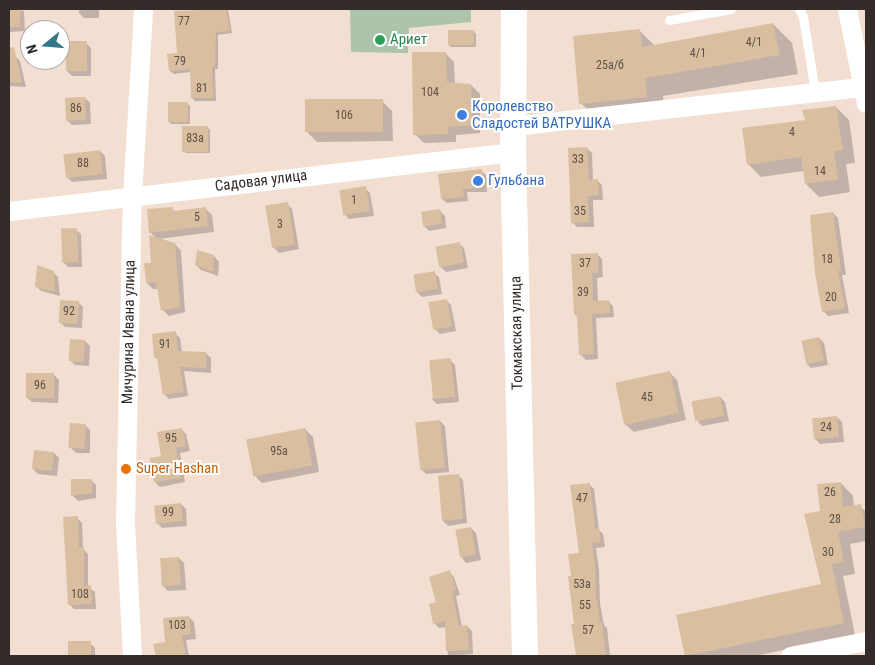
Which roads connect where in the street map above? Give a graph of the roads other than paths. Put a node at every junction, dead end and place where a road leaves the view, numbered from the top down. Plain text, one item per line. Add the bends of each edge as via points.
1 (143, 9) edge
2 (514, 9) edge
3 (731, 9) edge
4 (799, 9) edge
5 (847, 9) edge
6 (669, 20) dead end
7 (815, 92) junction
8 (865, 95) edge
9 (513, 126) junction
10 (513, 152) junction
11 (132, 196) junction
12 (9, 211) edge
13 (866, 641) edge
14 (132, 656) edge
15 (525, 656) edge
16 (790, 656) edge

1 - 11 street, Мичурина Ивана улица
2 - 9 main road, Токмакская улица
3 - 6 lane
4 - 7 lane
5 - 8 street
7 - 8 street
7 - 9 street
9 - 10 main road, Токмакская улица
10 - 11 street, Садовая улица
10 - 15 main road, Токмакская улица
11 - 12 street, Садовая улица
11 - 14 street, Мичурина Ивана улица via 125,521
13 - 16 street

